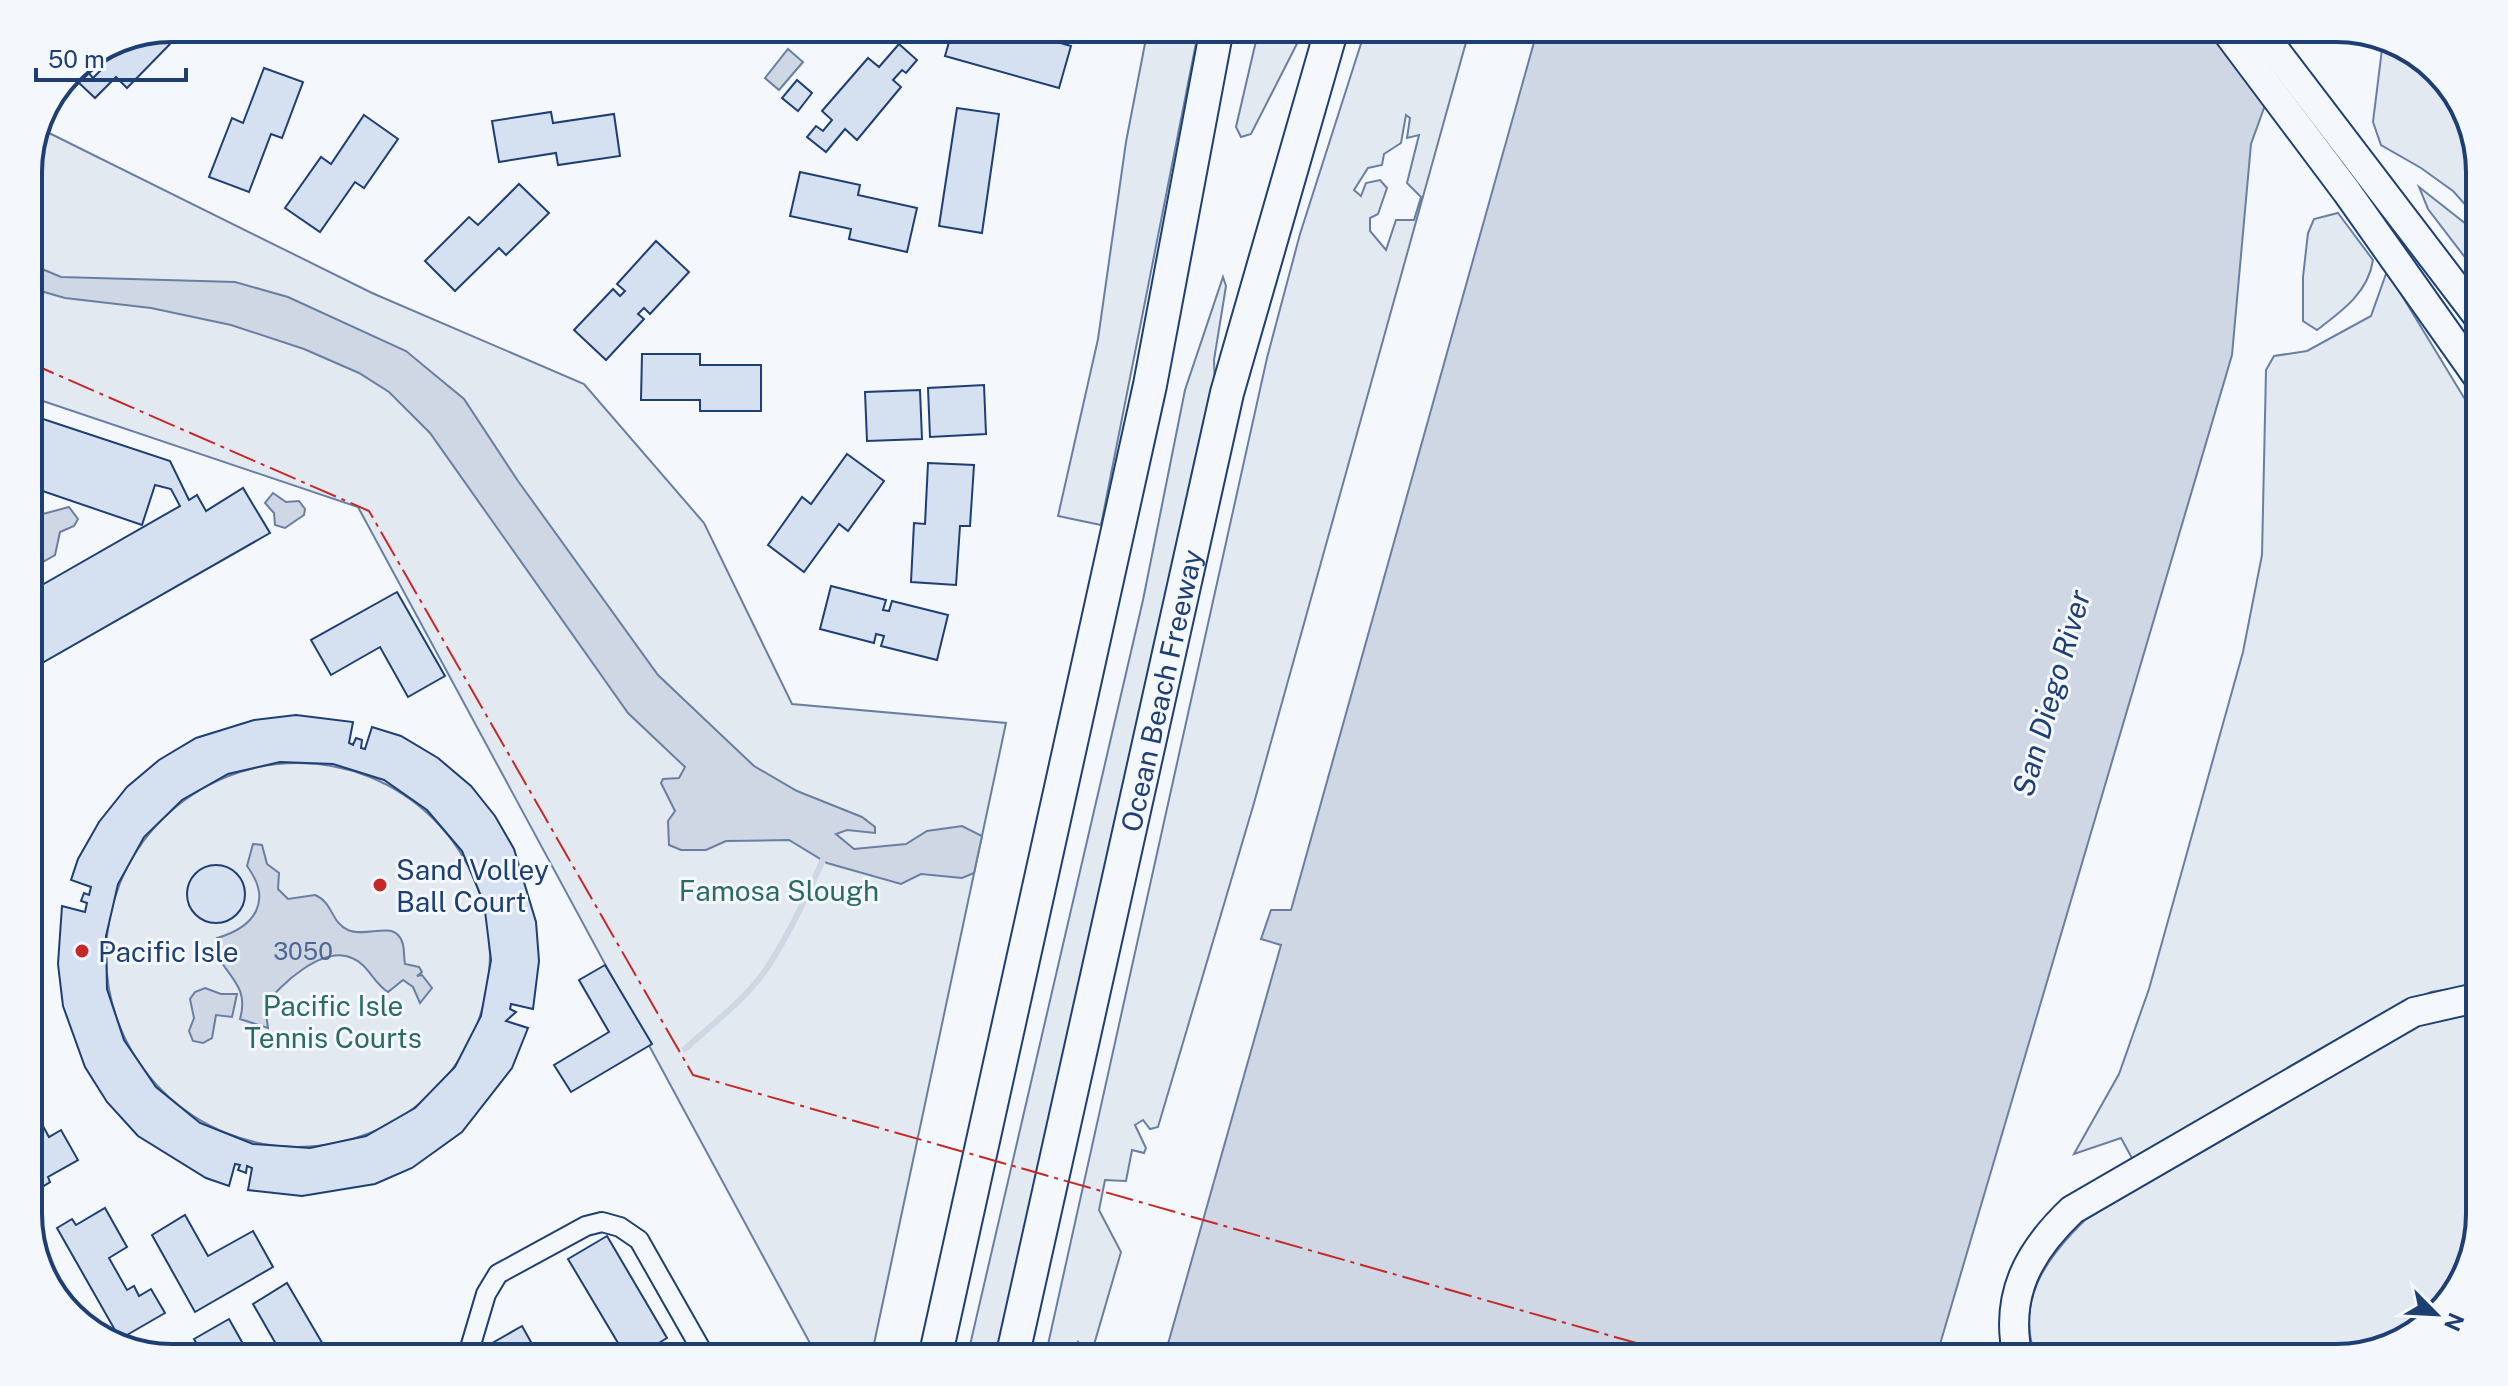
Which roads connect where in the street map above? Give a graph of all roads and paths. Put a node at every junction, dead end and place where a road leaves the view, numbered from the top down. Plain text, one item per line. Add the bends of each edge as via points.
1 (1214, 42) edge
2 (1328, 42) edge
3 (2234, 42) edge
4 (2268, 42) edge
5 (2466, 299) edge
6 (2466, 361) edge
7 (2466, 1000) edge
8 (471, 1344) edge
9 (698, 1344) edge
10 (938, 1344) edge
11 (1015, 1344) edge
12 (2016, 1344) edge

1 - 10 highway via 1150,385
2 - 11 highway, Ocean Beach Freeway via 1227,393
3 - 6 main road
4 - 5 main road
7 - 12 main road via 2414,1012 2072,1210 2044,1237 2023,1272 2013,1318
8 - 9 street via 486,1294 498,1274 602,1222 639,1240

